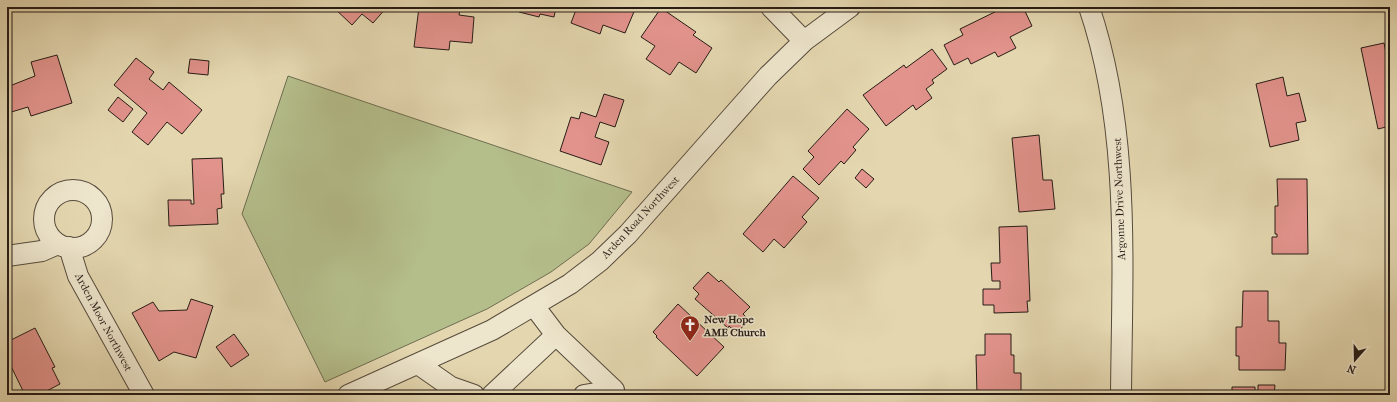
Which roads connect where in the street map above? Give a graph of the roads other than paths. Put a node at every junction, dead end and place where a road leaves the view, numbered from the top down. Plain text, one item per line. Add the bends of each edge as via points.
1 (771, 7) edge
2 (850, 7) edge
3 (1089, 7) edge
4 (804, 41) junction
5 (7, 256) edge
6 (534, 306) junction
7 (556, 336) junction
8 (418, 364) junction
9 (144, 395) edge
10 (348, 395) edge
11 (474, 395) edge
12 (492, 395) edge
13 (584, 395) edge
14 (1121, 395) edge

1 - 4 street
2 - 4 street, Arden Road Northwest
3 - 14 street, Argonne Drive Northwest via 1108,78 1117,137 1121,200
4 - 6 street, Arden Road Northwest via 768,76 628,234 600,261 570,284
5 - 9 street, Arden Moor Northwest via 63,246
6 - 7 street
6 - 8 street, Arden Road Northwest via 492,330
7 - 12 street
7 - 13 street via 614,390
8 - 10 street, Arden Road Northwest
8 - 11 street via 451,387

